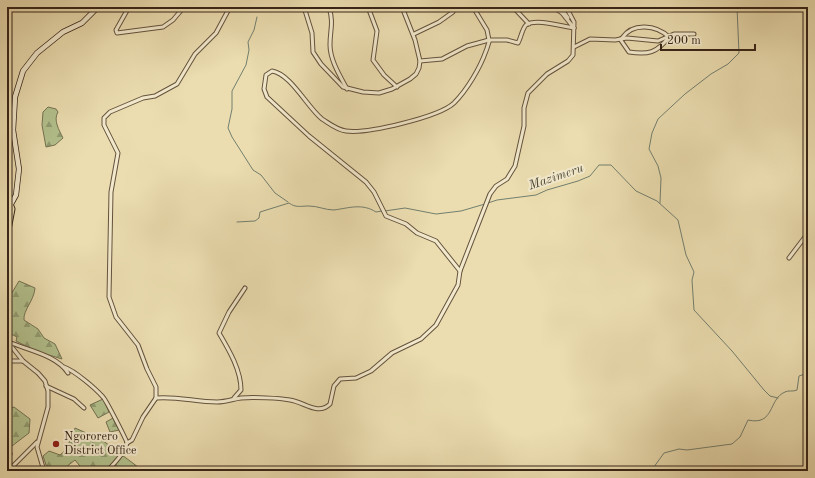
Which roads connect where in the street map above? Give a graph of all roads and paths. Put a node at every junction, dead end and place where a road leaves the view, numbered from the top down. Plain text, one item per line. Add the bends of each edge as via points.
1 (98, 7) edge
2 (129, 7) edge
3 (184, 7) edge
4 (230, 7) edge
5 (304, 7) edge
6 (329, 7) edge
7 (368, 7) edge
8 (402, 7) edge
9 (451, 7) edge
10 (473, 7) edge
11 (513, 7) edge
12 (553, 7) edge
13 (560, 7) edge
14 (566, 7) edge
15 (529, 24) junction
16 (574, 27) junction
17 (414, 34) junction
18 (694, 34) dead end
19 (669, 37) junction
20 (621, 38) junction
21 (489, 40) junction
22 (574, 48) junction
23 (420, 62) junction
24 (396, 87) junction
25 (347, 89) junction
26 (7, 196) edge
27 (11, 204) junction
28 (808, 233) edge
29 (7, 235) edge
30 (789, 258) dead end
31 (7, 262) edge
32 (460, 271) junction
33 (245, 288) dead end
34 (7, 341) edge
35 (7, 361) edge
36 (23, 361) junction
37 (64, 367) junction
38 (68, 373) dead end
39 (46, 386) junction
40 (156, 398) junction
41 (233, 399) junction
42 (84, 408) dead end
43 (37, 442) junction
44 (127, 443) junction
45 (10, 454) dead end
46 (7, 461) edge
47 (8, 471) edge
48 (44, 471) edge
49 (106, 471) edge

1 - 27 main road via 82,23 63,32 37,52 23,71 15,97 13,130 19,169 16,195
2 - 3 street via 116,30 117,33 164,27
4 - 40 street via 216,33 195,54 177,84 155,96 110,112 104,118 104,125 118,153 111,192 109,297 116,317 138,345 155,382
5 - 25 street via 316,58
6 - 25 street via 333,24 331,54
7 - 24 street via 377,31 373,60
8 - 17 street
9 - 17 street via 452,13 440,22
10 - 21 street via 487,30
11 - 15 street
12 - 16 street
13 - 16 street
14 - 16 street via 573,18
15 - 16 street
15 - 21 street via 524,28 518,43
16 - 22 street
17 - 23 street
18 - 19 street via 675,34
19 - 20 street via 658,41
19 - 20 street via 658,29 634,27
19 - 20 street via 660,48 640,54 629,52
20 - 22 street via 590,39
21 - 23 street via 467,46 442,60
21 - 32 street via 482,60 453,104 410,121 371,130 338,130 320,117 290,82 276,72 266,75 263,82 267,97 277,107 366,182 386,216 436,241
22 - 32 street via 568,61 549,72 528,94 524,104 523,132 515,166 507,179 496,186 490,194
23 - 24 street via 416,74
24 - 25 street via 379,93
26 - 27 main road
27 - 29 main road
28 - 30 street
29 - 31 street
32 - 41 street via 458,284 442,317 434,327 417,341 392,353 371,371 356,378 340,379 334,386 332,400 326,407 315,408 289,400
33 - 41 street via 219,333 240,379 240,393
34 - 36 street
34 - 37 street via 52,358
35 - 36 street
36 - 39 street via 38,373
37 - 38 street
37 - 44 street via 105,399
39 - 42 street via 74,399
39 - 43 street via 48,406
40 - 41 street via 172,396 213,402
40 - 44 street via 132,440
43 - 47 street
43 - 48 street
44 - 49 street
45 - 46 street

